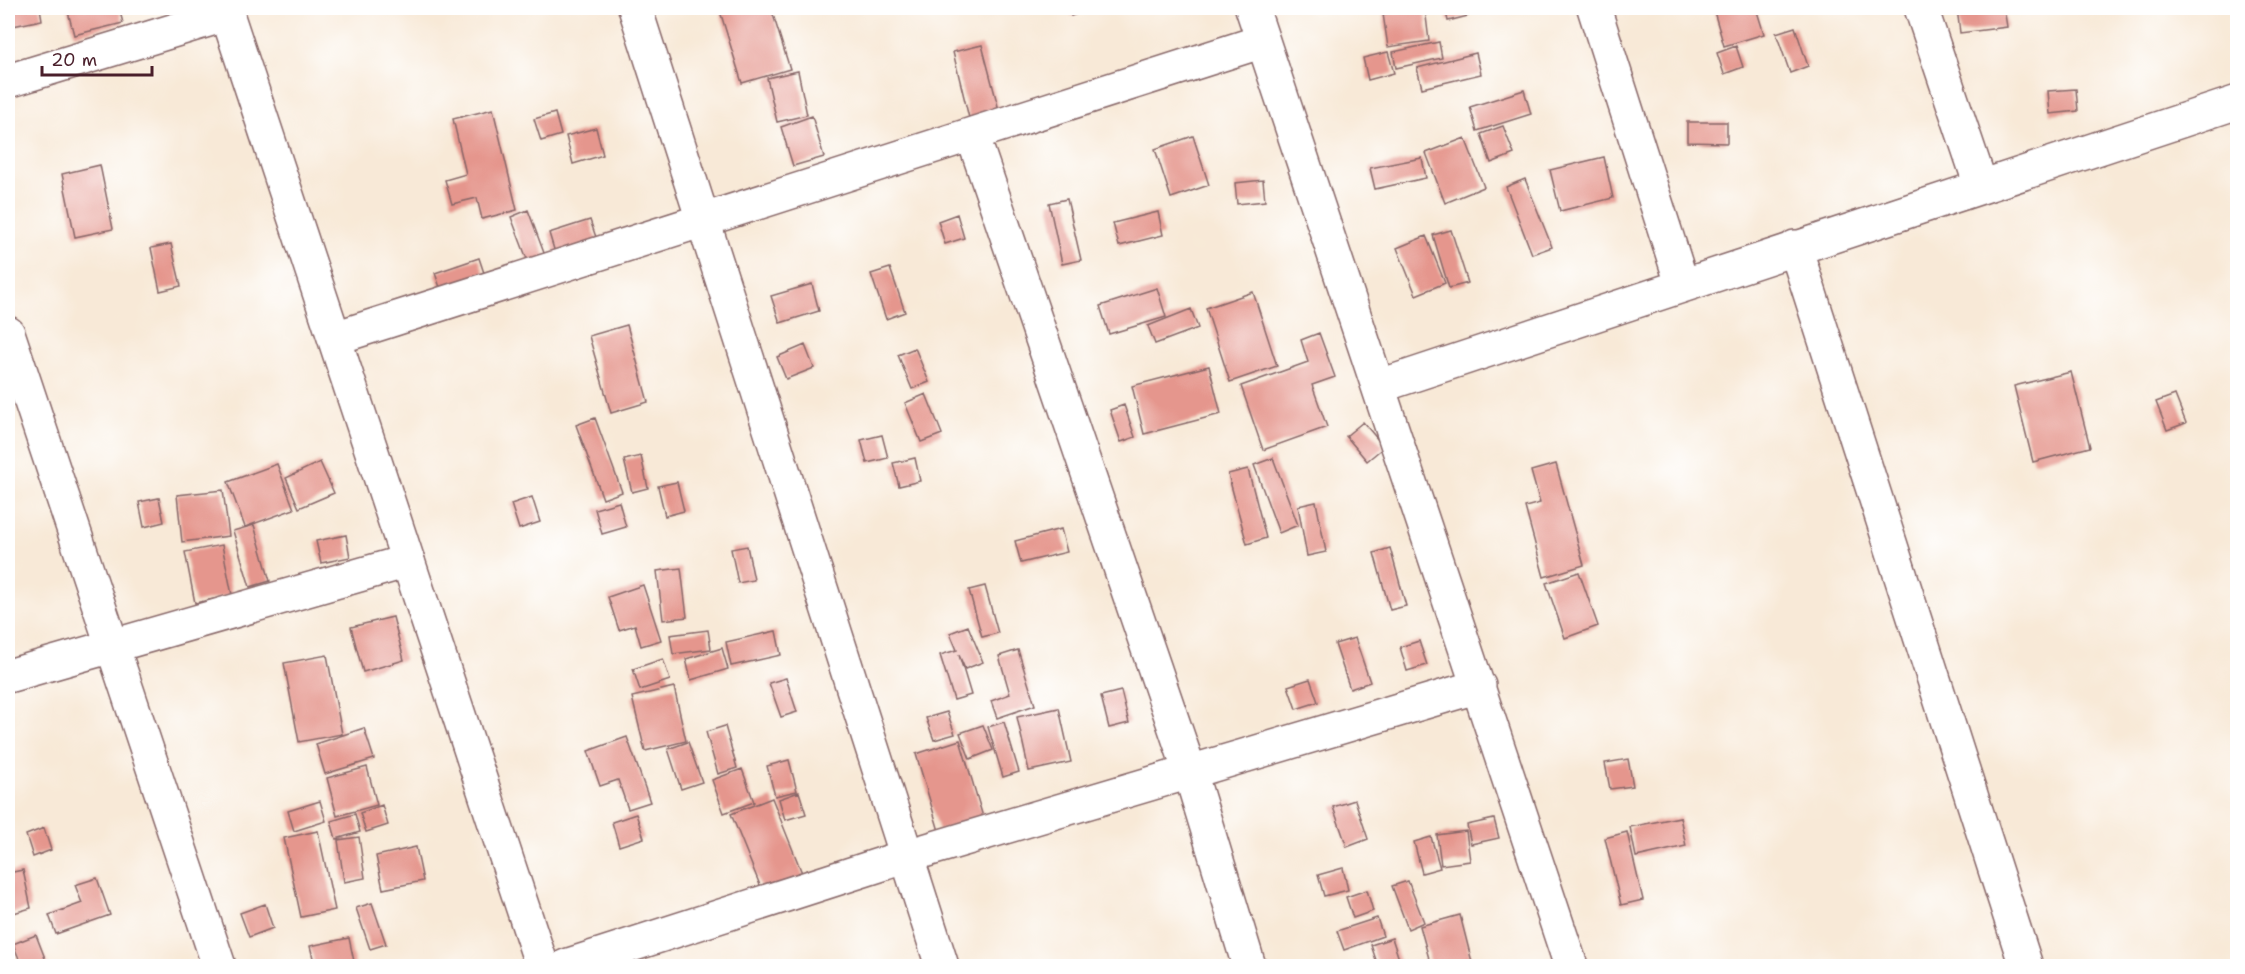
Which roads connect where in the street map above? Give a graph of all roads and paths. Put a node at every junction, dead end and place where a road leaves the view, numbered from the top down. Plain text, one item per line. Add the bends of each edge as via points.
1 (635, 8) edge
2 (1252, 8) edge
3 (1594, 8) edge
4 (1921, 8) edge
5 (226, 11) edge
6 (1263, 41) junction
7 (8, 81) edge
8 (2238, 102) edge
9 (972, 134) junction
10 (1981, 186) junction
11 (703, 220) junction
12 (1795, 247) junction
13 (1683, 284) junction
14 (8, 333) edge
15 (335, 338) junction
16 (1380, 386) junction
17 (408, 561) junction
18 (112, 646) junction
19 (8, 676) edge
20 (1479, 686) junction
21 (1190, 772) junction
22 (907, 856) junction
23 (219, 966) edge
24 (542, 966) edge
25 (566, 966) edge
26 (942, 966) edge
27 (1249, 966) edge
28 (1571, 966) edge
29 (2026, 966) edge

1 - 11 street
2 - 6 street
3 - 13 street
4 - 10 street
5 - 7 street
5 - 15 street
6 - 9 street
6 - 16 street
8 - 10 street
9 - 11 street
9 - 21 street
10 - 12 street
11 - 15 street
11 - 22 street
12 - 13 street
12 - 29 street
13 - 16 street
14 - 18 street
15 - 17 street
16 - 20 street
17 - 18 street
17 - 24 street
18 - 19 street
18 - 23 street
20 - 21 street
20 - 28 street
21 - 22 street
21 - 27 street
22 - 25 street
22 - 26 street

